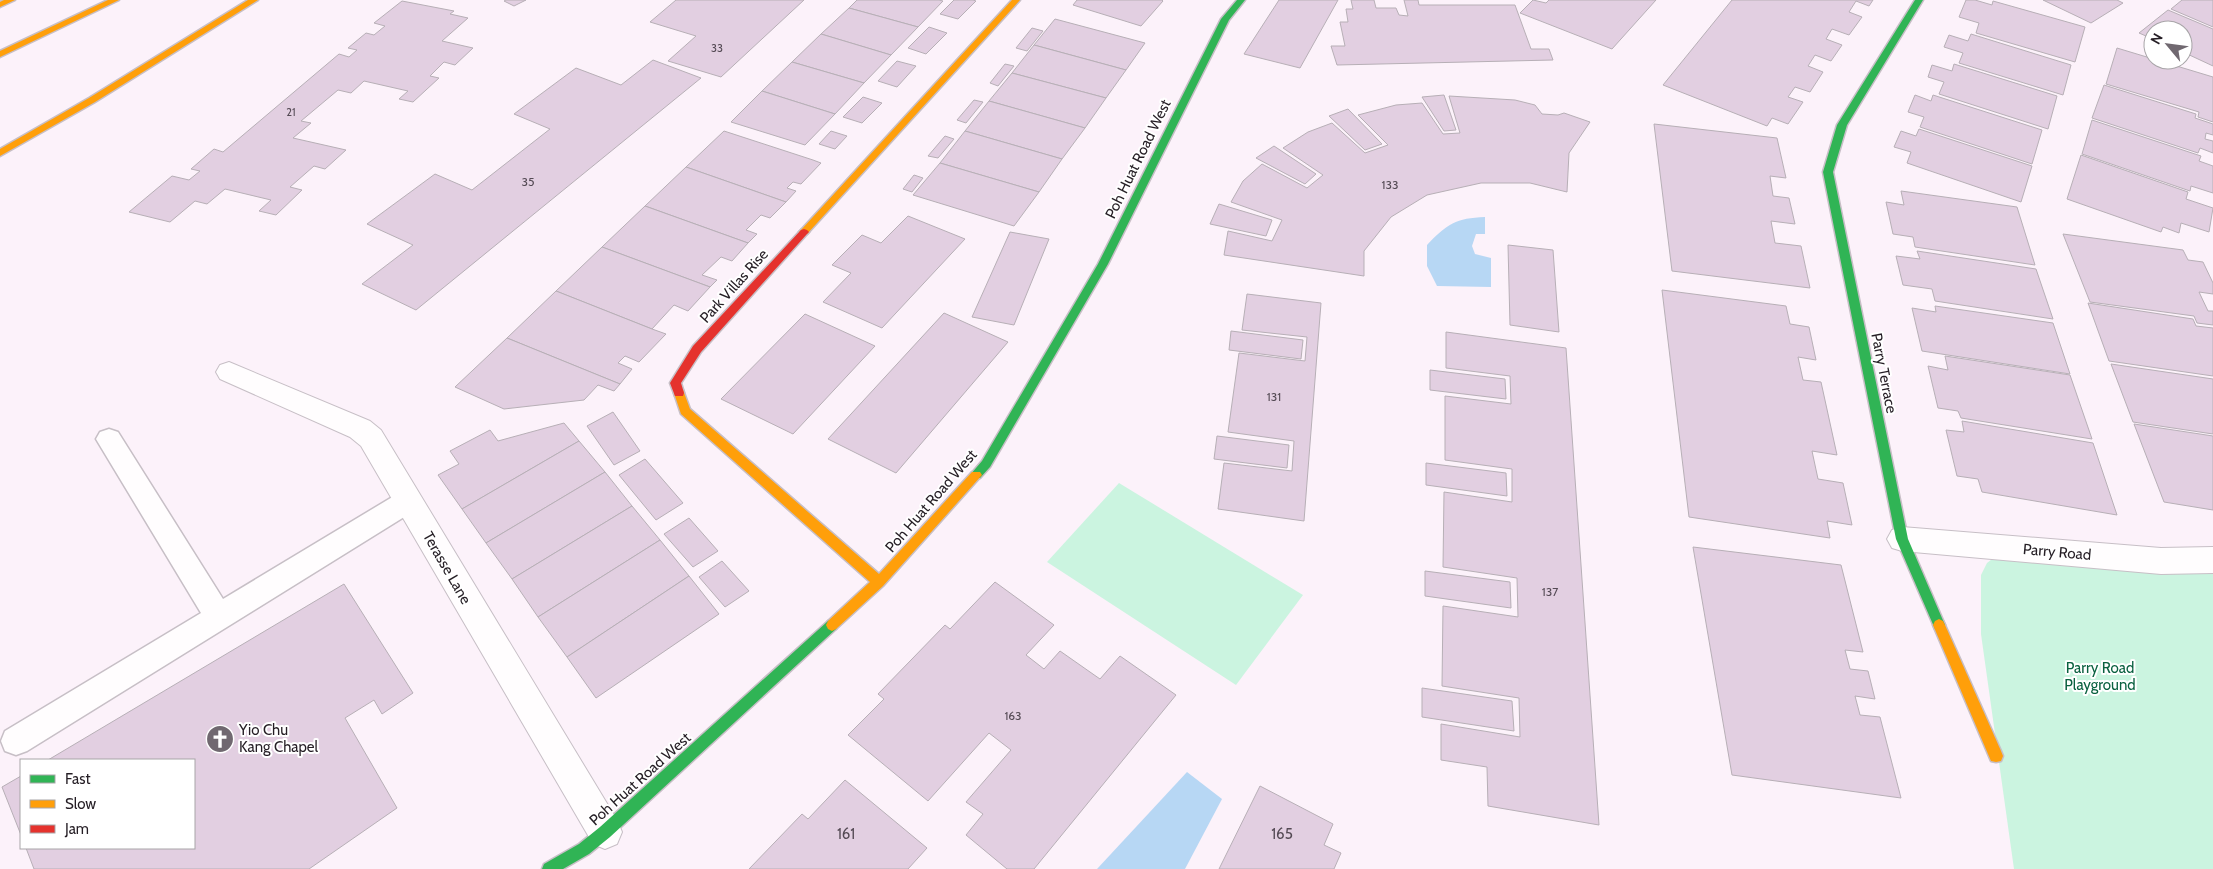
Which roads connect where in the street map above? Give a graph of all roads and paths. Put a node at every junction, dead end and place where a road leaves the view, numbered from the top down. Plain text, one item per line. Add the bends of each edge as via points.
1 (11, 0) edge
2 (115, 0) edge
3 (254, 0) edge
4 (1016, 0) edge
5 (1241, 0) edge
6 (1919, 0) edge
7 (0, 5) edge
8 (0, 54) edge
9 (92, 100) junction
10 (30, 150) dead end
11 (0, 152) edge
12 (229, 372) dead end
13 (109, 439) dead end
14 (408, 501) junction
15 (1902, 539) junction
16 (2213, 560) edge
17 (880, 582) junction
18 (219, 617) junction
19 (16, 741) dead end
20 (1996, 756) dead end
21 (605, 832) junction
22 (549, 869) edge

1 - 7 main road
2 - 8 main road
3 - 9 main road
4 - 17 main road, Park Villas Rise via 696,349 675,383 685,411
5 - 17 main road, Poh Huat Road West via 1225,19 1103,264 986,464
6 - 15 main road, Parry Terrace via 1842,125 1828,172
9 - 10 main road
9 - 11 main road
12 - 14 street, Terasse Lane via 360,429 371,438
13 - 18 lane
14 - 18 lane
14 - 21 street, Terasse Lane
15 - 16 street, Parry Road via 2161,561
15 - 20 main road, Parry Terrace
17 - 21 main road, Poh Huat Road West
18 - 19 lane
21 - 22 main road, Poh Huat Road West via 584,849

